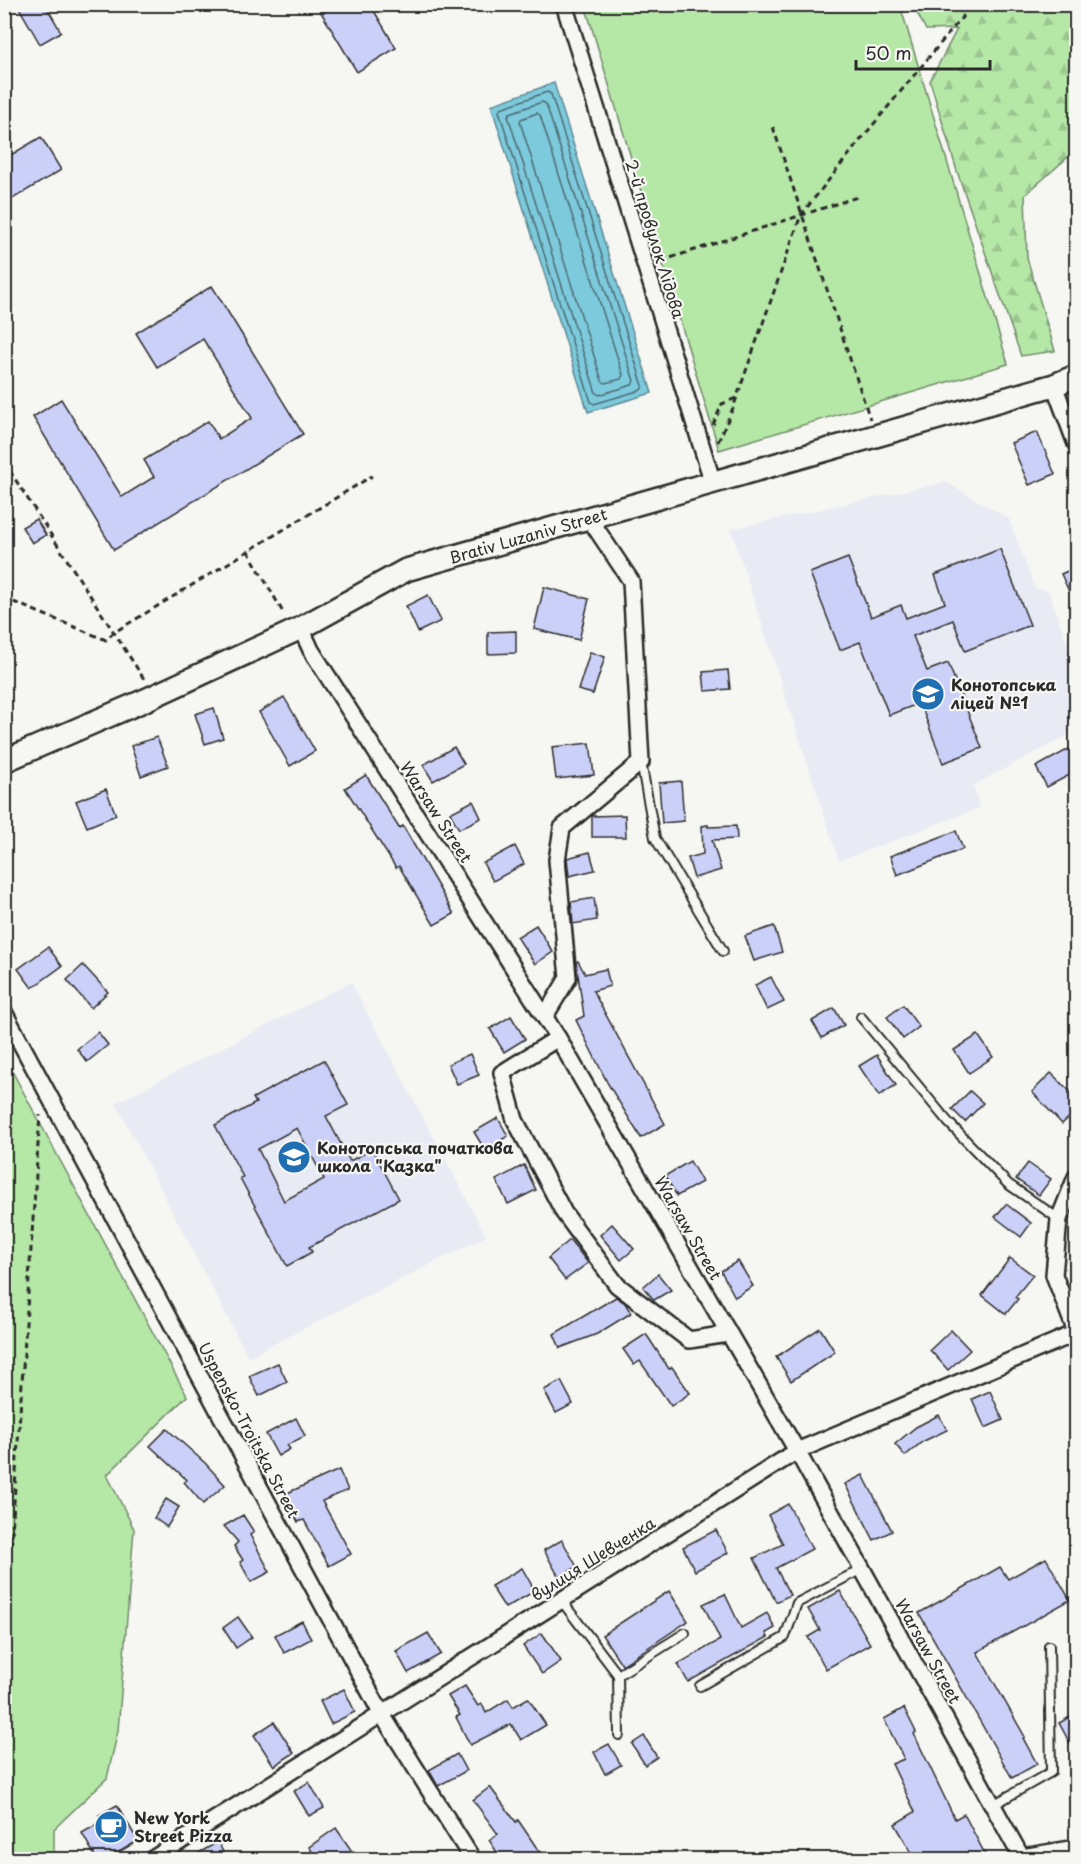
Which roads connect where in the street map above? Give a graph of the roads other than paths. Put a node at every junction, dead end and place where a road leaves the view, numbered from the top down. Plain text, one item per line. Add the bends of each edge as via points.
1 (564, 4) edge
2 (1077, 376) edge
3 (1054, 385) junction
4 (1077, 444) edge
5 (713, 483) junction
6 (589, 518) junction
7 (301, 628) junction
8 (4, 761) edge
9 (641, 762) junction
10 (723, 951) dead end
11 (4, 1012) edge
12 (545, 1016) junction
13 (861, 1017) dead end
14 (558, 1038) junction
15 (1077, 1177) edge
16 (1059, 1218) junction
17 (1077, 1333) edge
18 (728, 1334) junction
19 (797, 1451) junction
20 (862, 1569) junction
21 (561, 1600) junction
22 (685, 1633) dead end
23 (1049, 1646) dead end
24 (618, 1675) junction
25 (700, 1686) dead end
26 (381, 1713) junction
27 (619, 1736) dead end
28 (993, 1805) junction
29 (1077, 1848) edge
30 (1021, 1859) edge
31 (151, 1860) edge
32 (473, 1860) edge

1 - 5 street, 2-й провулок Лідова
2 - 3 main road, Brativ Luzaniv Street
3 - 4 street
3 - 5 main road, Brativ Luzaniv Street
5 - 6 main road, Brativ Luzaniv Street
6 - 7 main road, Brativ Luzaniv Street via 406,570
6 - 9 street via 631,581
7 - 8 main road, Brativ Luzaniv Street
7 - 12 street, Warsaw Street via 311,650
9 - 10 lane via 655,838
9 - 12 street via 562,828 557,860 568,978
11 - 26 street, Uspensko-Troitska Street
12 - 14 street, Warsaw Street
13 - 16 lane via 948,1122 1008,1184
14 - 18 street, Warsaw Street
14 - 18 street via 502,1073 515,1120 564,1213 617,1285 689,1340
15 - 16 street
16 - 17 street via 1054,1275
17 - 19 street, вулиця Шевченка
18 - 19 street, Warsaw Street
19 - 20 street, Warsaw Street
19 - 21 street, вулиця Шевченка
20 - 25 lane via 797,1604 785,1637
20 - 28 street, Warsaw Street
21 - 24 lane
21 - 26 street, вулиця Шевченка
22 - 24 lane
23 - 28 lane via 1051,1772
24 - 27 lane
26 - 31 street, вулиця Шевченка
26 - 32 street, Uspensko-Troitska Street
28 - 30 street, Warsaw Street
29 - 30 street

